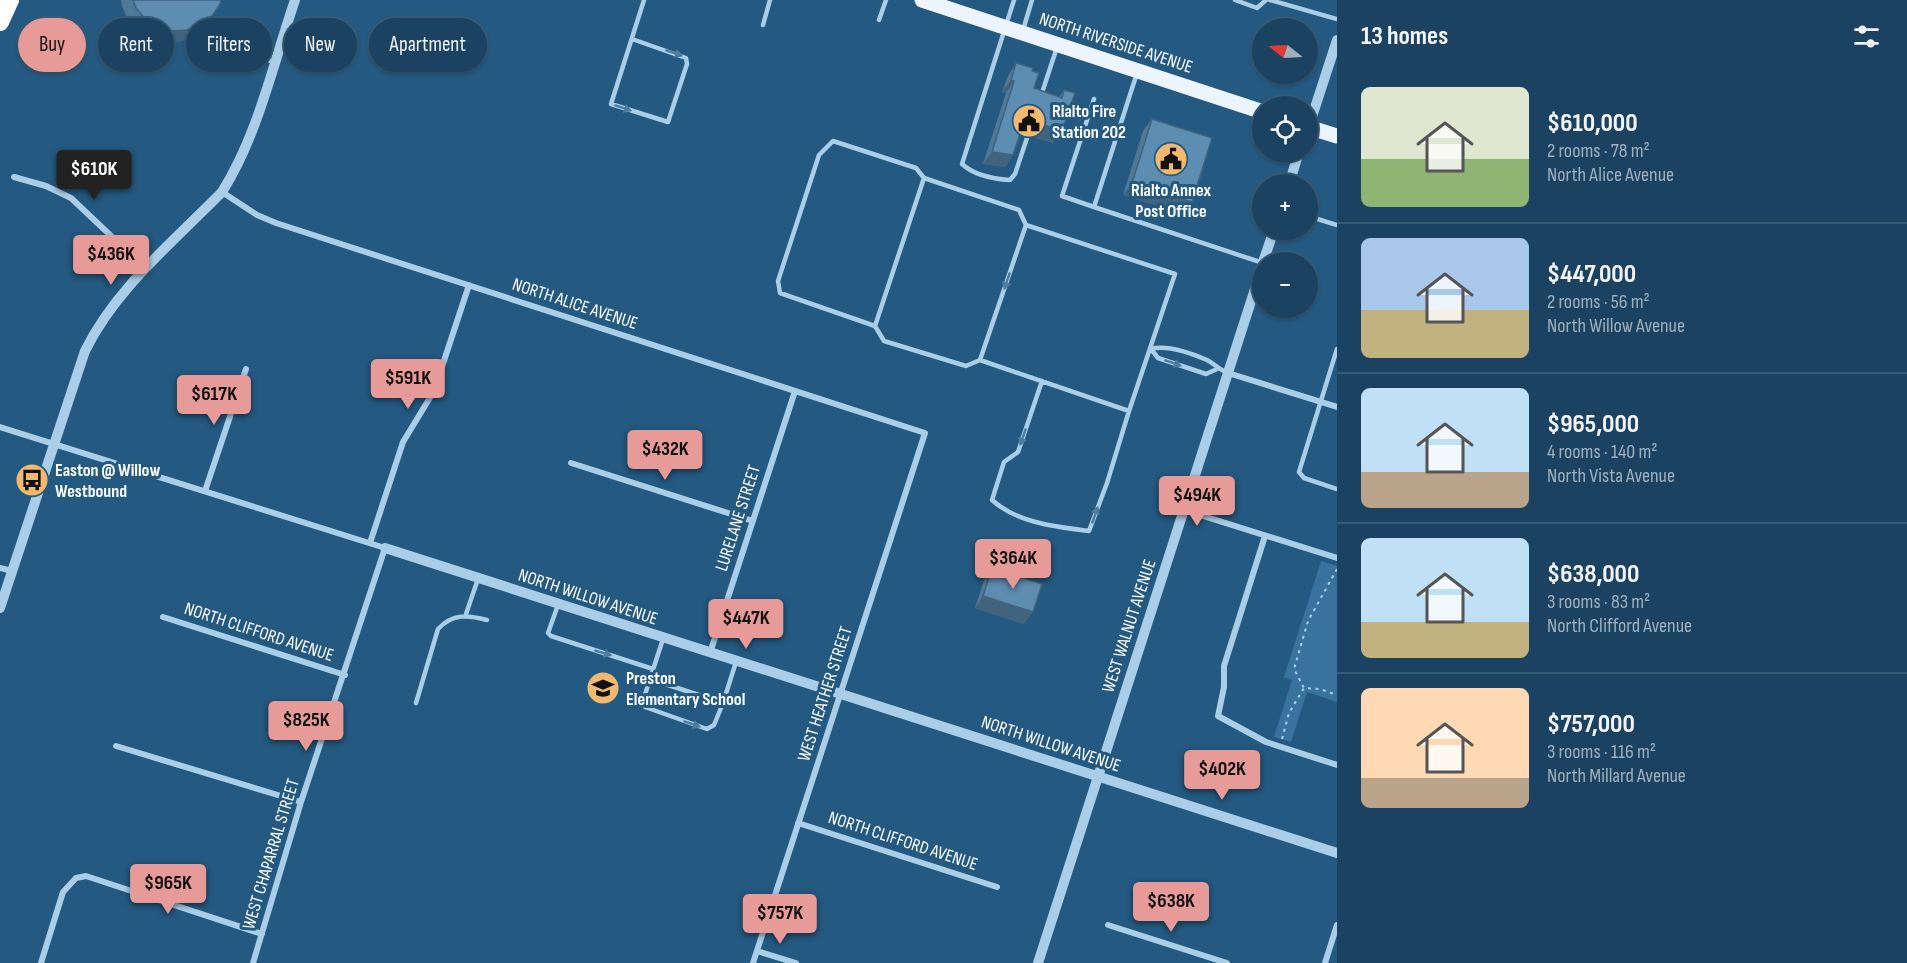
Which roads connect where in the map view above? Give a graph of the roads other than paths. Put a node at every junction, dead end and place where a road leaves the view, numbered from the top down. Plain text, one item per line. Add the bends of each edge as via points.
1 (10, 0) edge
2 (295, 0) edge
3 (644, 0) edge
4 (770, 0) edge
5 (886, 0) edge
6 (922, 0) edge
7 (1014, 0) edge
8 (1032, 0) edge
9 (1235, 0) edge
10 (1268, 0) edge
11 (946, 4) edge
12 (1337, 19) edge
13 (879, 20) dead end
14 (0, 22) edge
15 (763, 25) dead end
16 (1005, 27) junction
17 (1022, 33) junction
18 (632, 39) junction
19 (1337, 40) edge
20 (1058, 45) junction
21 (274, 62) joint
22 (1138, 71) junction
23 (1318, 98) edge
24 (1094, 99) dead end
25 (1040, 100) edge
26 (1252, 108) edge
27 (1033, 121) edge
28 (1318, 131) edge
29 (1337, 136) edge
30 (14, 177) dead end
31 (924, 178) junction
32 (222, 192) junction
33 (1094, 207) junction
34 (1318, 219) edge
35 (1026, 225) junction
36 (1337, 225) edge
37 (1252, 259) edge
38 (147, 269) junction
39 (469, 285) junction
40 (1252, 293) edge
41 (875, 326) junction
42 (1151, 349) junction
43 (1337, 349) edge
44 (980, 360) junction
45 (246, 369) dead end
46 (1223, 371) junction
47 (1042, 381) junction
48 (795, 391) junction
49 (1320, 401) junction
50 (1337, 406) edge
51 (1129, 411) junction
52 (0, 427) edge
53 (925, 433) joint
54 (54, 445) junction
55 (571, 463) dead end
56 (1337, 489) edge
57 (205, 491) junction
58 (1184, 510) junction
59 (753, 521) junction
60 (1265, 536) junction
61 (370, 543) junction
62 (385, 548) junction
63 (1337, 558) edge
64 (0, 568) edge
65 (12, 572) junction
66 (478, 579) junction
67 (558, 605) junction
68 (0, 608) edge
69 (466, 614) junction
70 (163, 617) dead end
71 (487, 620) dead end
72 (663, 639) junction
73 (710, 654) junction
74 (736, 662) junction
75 (653, 669) junction
76 (345, 675) junction
77 (650, 679) junction
78 (841, 694) junction
79 (723, 703) junction
80 (416, 704) dead end
81 (116, 746) dead end
82 (1337, 765) edge
83 (1098, 776) junction
84 (301, 802) junction
85 (798, 823) junction
86 (1337, 853) edge
87 (998, 887) dead end
88 (1108, 925) dead end
89 (1337, 925) edge
90 (262, 934) junction
91 (757, 951) junction
92 (41, 963) edge
93 (253, 963) edge
94 (753, 963) edge
95 (796, 963) edge
96 (1038, 963) edge
97 (1227, 963) edge
98 (1325, 963) edge

1 - 14 highway
2 - 21 street
3 - 18 lane
4 - 15 lane
5 - 13 lane
6 - 11 main road, NORTH RIVERSIDE AVENUE
7 - 16 lane
8 - 17 lane
9 - 10 lane via 1257,8
10 - 12 lane
11 - 16 main road, NORTH RIVERSIDE AVENUE
16 - 17 main road, NORTH RIVERSIDE AVENUE
16 - 27 lane via 962,164 982,176 1010,180 1016,174
17 - 20 main road, NORTH RIVERSIDE AVENUE
18 - 18 lane via 686,58 668,122 611,104
19 - 23 street
20 - 22 main road, NORTH RIVERSIDE AVENUE
20 - 25 lane
21 - 32 street via 248,141
22 - 26 main road, NORTH RIVERSIDE AVENUE
22 - 33 lane
24 - 33 lane via 1062,196
28 - 29 main road
30 - 38 street via 71,198
31 - 35 lane via 1019,210
31 - 41 lane
31 - 41 lane via 916,168 833,141 819,155 778,281 780,292
32 - 38 street
32 - 39 street, NORTH ALICE AVENUE via 276,223
33 - 37 lane
34 - 36 lane
35 - 42 lane via 1175,274
35 -> 44 lane
38 - 54 street via 95,331 74,380
39 - 48 street, NORTH ALICE AVENUE
39 - 61 street via 434,391 403,442
40 - 46 street, WEST WALNUT AVENUE
41 - 44 lane via 884,341 966,366
42 - 46 lane via 1162,345 1210,361
42 -> 46 lane via 1158,358 1206,374
42 - 51 lane
43 - 49 lane
44 - 47 lane
45 - 57 street
46 - 49 street
46 - 58 street, WEST WALNUT AVENUE
47 - 51 lane
47 -> 51 lane via 1018,452 1004,462 992,501 1003,511 1056,527 1089,531
48 - 53 street, NORTH ALICE AVENUE
48 - 59 street, LURELANE STREET
49 - 50 street
49 - 56 lane via 1299,472 1304,478
52 - 54 street, NORTH WILLOW AVENUE
53 - 78 street, WEST HEATHER STREET
54 - 57 street, NORTH WILLOW AVENUE
54 - 65 street
55 - 59 street
57 - 61 street, NORTH WILLOW AVENUE
58 - 60 street
58 - 83 street, WEST WALNUT AVENUE
59 - 73 street, LURELANE STREET
60 - 63 street
60 - 82 street via 1224,666 1218,716 1281,748
61 - 62 street, NORTH WILLOW AVENUE
62 - 66 street, NORTH WILLOW AVENUE
62 - 76 street, WEST CHAPARRAL STREET
64 - 65 street
65 - 68 street
66 - 67 street, NORTH WILLOW AVENUE
66 - 69 lane
67 - 72 street, NORTH WILLOW AVENUE
67 -> 75 lane via 548,633 553,637
69 - 71 lane
69 - 80 lane via 446,621 438,629
70 - 76 street, NORTH CLIFFORD AVENUE
72 - 73 street, NORTH WILLOW AVENUE
72 - 75 lane
73 - 74 street, NORTH WILLOW AVENUE
74 - 78 street, NORTH WILLOW AVENUE
74 - 79 lane
75 - 77 lane
76 - 84 street, WEST CHAPARRAL STREET
77 - 79 lane
77 -> 79 lane via 643,701 645,707 707,729 714,725
78 - 83 street, NORTH WILLOW AVENUE
78 - 85 street, WEST HEATHER STREET
81 - 84 street
83 - 86 street, NORTH WILLOW AVENUE
83 - 96 street, WEST WALNUT AVENUE
84 - 90 street, WEST CHAPARRAL STREET
85 - 87 street, NORTH CLIFFORD AVENUE
85 - 91 street, WEST HEATHER STREET
88 - 97 street
89 - 98 street
90 - 92 street via 86,876 76,878 63,892
90 - 93 street, WEST CHAPARRAL STREET
91 - 94 street, WEST HEATHER STREET
91 - 95 street

